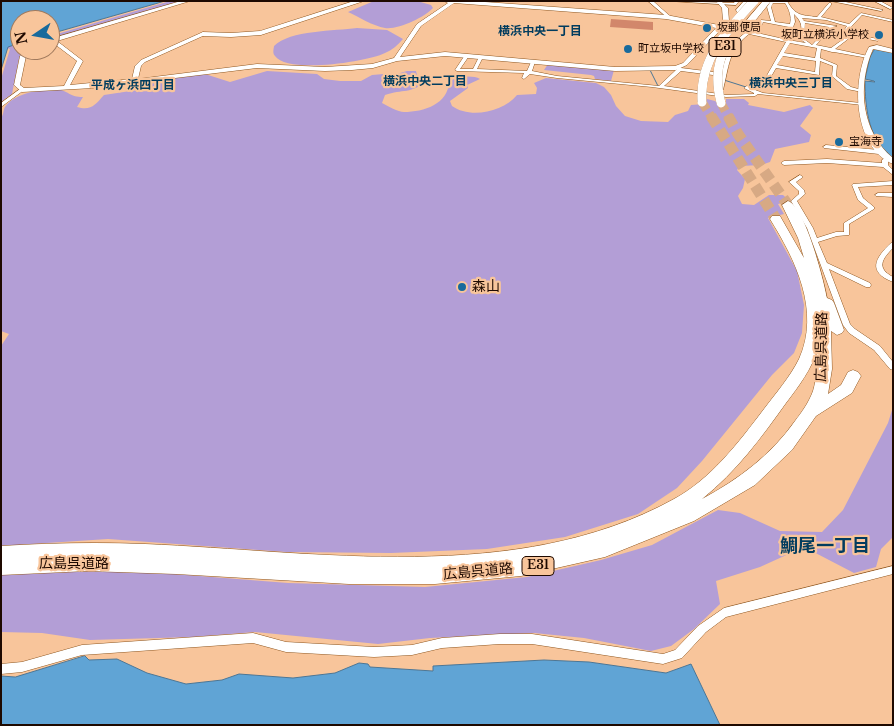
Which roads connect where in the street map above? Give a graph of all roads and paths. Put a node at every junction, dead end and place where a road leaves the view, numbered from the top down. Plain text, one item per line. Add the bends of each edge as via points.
1 (188, 1) edge
2 (361, 1) edge
3 (444, 1) edge
4 (650, 1) edge
5 (671, 1) edge
6 (748, 1) edge
7 (754, 1) edge
8 (761, 1) edge
9 (767, 1) edge
10 (876, 1) edge
11 (454, 2) edge
12 (703, 2) edge
13 (720, 2) edge
14 (786, 2) edge
15 (832, 3) edge
16 (738, 6) edge
17 (866, 8) junction
18 (891, 8) dead end
19 (791, 9) junction
20 (880, 10) dead end
21 (861, 14) junction
22 (798, 16) junction
23 (670, 18) junction
24 (818, 18) junction
25 (893, 21) edge
26 (803, 22) junction
27 (773, 23) junction
28 (792, 26) junction
29 (832, 26) junction
30 (721, 27) junction
31 (848, 27) junction
32 (749, 30) junction
33 (203, 34) joint
34 (851, 35) junction
35 (60, 39) edge
36 (787, 41) junction
37 (876, 42) junction
38 (60, 47) edge
39 (815, 47) junction
40 (832, 51) junction
41 (893, 51) edge
42 (781, 54) junction
43 (467, 56) junction
44 (481, 57) junction
45 (866, 57) junction
46 (396, 59) junction
47 (817, 59) junction
48 (22, 60) edge
49 (533, 62) junction
50 (774, 66) junction
51 (679, 68) junction
52 (616, 69) junction
53 (474, 71) junction
54 (529, 72) junction
55 (724, 76) junction
56 (524, 78) dead end
57 (135, 80) junction
58 (701, 81) junction
59 (612, 82) junction
60 (66, 87) junction
61 (660, 87) junction
62 (22, 90) junction
63 (860, 91) junction
64 (757, 92) junction
65 (720, 97) junction
66 (702, 102) tunnel mouth
67 (861, 104) junction
68 (1, 106) edge
69 (826, 147) dead end
70 (883, 158) junction
71 (784, 162) dead end
72 (893, 162) edge
73 (893, 173) edge
74 (800, 177) dead end
75 (893, 183) edge
76 (878, 195) dead end
77 (893, 195) edge
78 (815, 241) junction
79 (893, 244) edge
80 (819, 265) junction
81 (893, 280) edge
82 (868, 285) dead end
83 (837, 330) dead end
84 (893, 368) edge
85 (853, 376) dead end
86 (810, 412) junction
87 (1, 555) edge
88 (1, 566) edge
89 (893, 570) edge
90 (1, 669) edge

1 - 35 street
2 - 33 main road via 261,32
3 - 11 street
4 - 23 street
5 - 12 street
6 - 16 highway
7 - 58 highway, E31, bridge via 716,49
8 - 65 highway, E31, bridge via 721,55 716,77
9 - 32 highway
10 - 18 street
11 - 23 street
11 - 46 street via 419,25
12 - 13 street
13 - 16 street
13 - 30 street via 727,15
14 - 19 street
14 - 27 street via 772,2 769,7
15 - 17 street
15 - 24 street
16 - 58 highway, bridge via 718,35 704,64
17 - 20 street
17 - 21 street
19 - 22 street
19 - 28 street
21 - 25 street
21 - 31 street
22 - 24 street
22 - 26 street
23 - 30 street
24 - 31 street
26 - 29 street
26 - 39 street via 802,39
27 - 28 street
27 - 32 street via 762,21 758,30
28 - 36 street
29 - 31 street
29 - 39 street
30 - 32 street
30 - 51 street
31 - 34 street
32 - 36 street
32 - 55 street via 731,50
32 - 65 highway, bridge via 725,56 719,78
33 - 57 street via 143,61 138,66
34 - 37 street
34 - 40 street
36 - 39 street
36 - 42 street
37 - 41 street
37 - 45 street
38 - 60 street via 80,61
39 - 40 street
39 - 47 street
40 - 45 street
42 - 47 street
42 - 50 street
43 - 44 street
43 - 46 street via 430,54
43 - 53 street via 457,70
44 - 49 street
44 - 53 street
45 - 63 street
46 - 57 street via 352,68 257,66
47 - 50 street via 816,74
47 - 63 street via 835,65 834,76 849,88
48 - 62 street via 17,85
49 - 52 street
49 - 54 street
50 - 64 street via 766,79 758,76 746,88
51 - 52 street
51 - 55 street
51 - 61 street
52 - 59 street
53 - 54 street
54 - 56 street
54 - 59 street
55 - 65 street
57 - 60 street
58 - 66 highway, E31, bridge
59 - 61 street
60 - 62 street
61 - 65 street
62 - 68 street
63 - 67 street
64 - 65 street via 755,95
64 - 67 street
67 - 70 street via 872,140
69 - 70 street
70 - 71 street
70 - 72 street
70 - 73 street
74 - 78 street via 792,182 802,191 794,201
75 - 78 street via 855,185 860,198 872,208 846,224 847,234
76 - 77 street
78 - 80 street
79 - 81 street via 879,258 878,266
80 - 82 street
80 - 83 highway
80 - 84 street via 847,325 876,348
80 - 86 highway, 広島呉道路 / E31 via 824,368 820,392
80 - 87 highway, 広島呉道路 / E31 via 801,232 782,212 811,298 813,334 807,357 751,440 718,476 682,503 640,524 599,539 555,550 454,562 369,564 96,551
85 - 86 highway via 847,389
86 - 88 highway, 広島呉道路 / E31 via 768,466 732,492 648,535 550,564 415,577 92,563
89 - 90 street via 724,613 678,654 663,659 532,639 500,638 374,652 286,647 254,638 82,650 22,667

